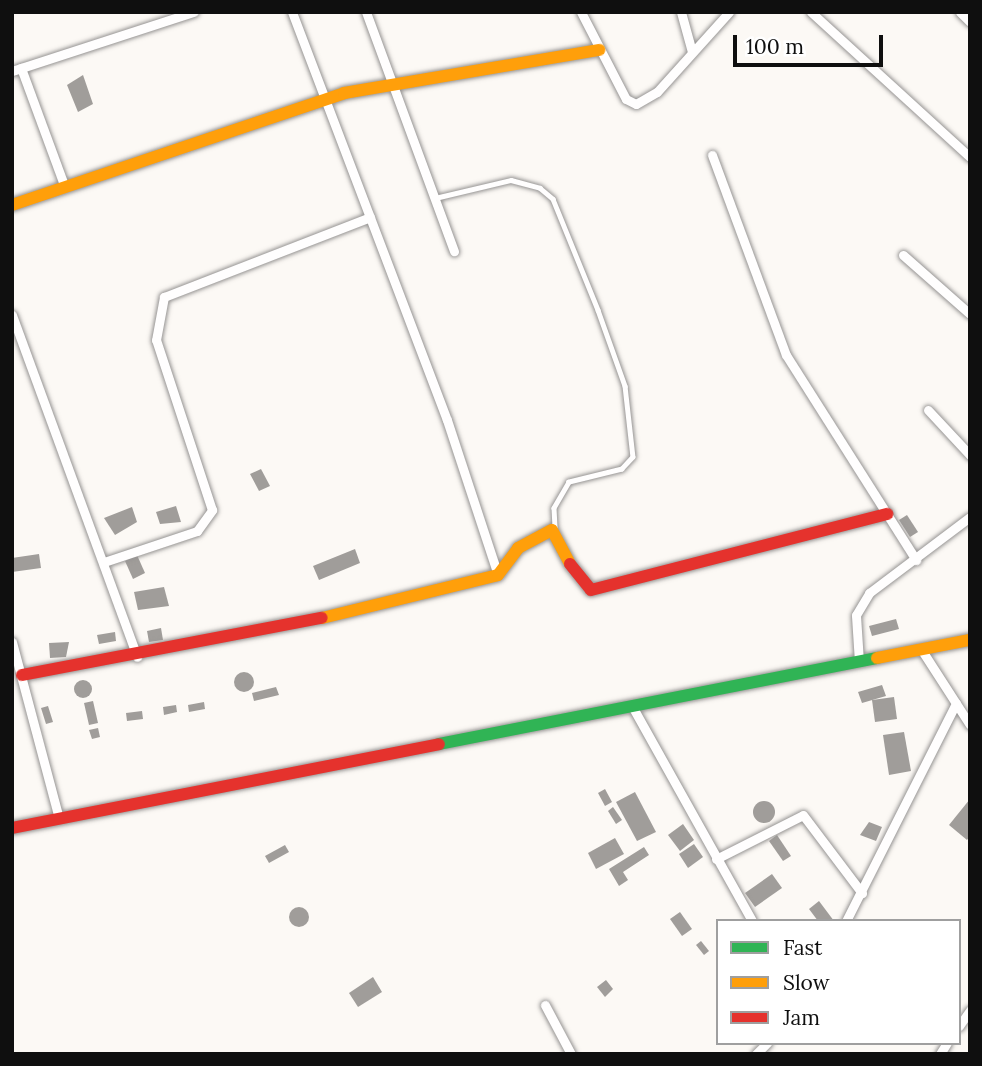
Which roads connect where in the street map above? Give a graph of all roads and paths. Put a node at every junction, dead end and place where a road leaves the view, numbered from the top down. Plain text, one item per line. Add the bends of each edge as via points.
1 (194, 12) edge
2 (292, 12) edge
3 (366, 12) edge
4 (581, 12) edge
5 (681, 12) edge
6 (729, 12) edge
7 (811, 12) edge
8 (960, 12) edge
9 (970, 22) edge
10 (599, 50) junction
11 (692, 52) junction
12 (17, 70) edge
13 (393, 83) junction
14 (325, 100) junction
15 (712, 155) dead end
16 (970, 157) edge
17 (64, 185) junction
18 (435, 198) junction
19 (12, 205) edge
20 (370, 217) junction
21 (454, 251) dead end
22 (903, 256) dead end
23 (970, 314) edge
24 (12, 315) edge
25 (928, 410) dead end
26 (970, 455) edge
27 (887, 514) junction
28 (970, 517) edge
29 (556, 533) junction
30 (916, 560) junction
31 (104, 562) junction
32 (498, 575) junction
33 (970, 640) edge
34 (12, 642) edge
35 (921, 649) junction
36 (137, 657) junction
37 (859, 663) junction
38 (22, 675) junction
39 (956, 703) junction
40 (632, 706) junction
41 (970, 724) edge
42 (59, 820) junction
43 (12, 828) edge
44 (716, 859) junction
45 (862, 893) junction
46 (751, 919) edge
47 (847, 919) edge
48 (545, 1006) dead end
49 (571, 1054) edge

1 - 12 street
2 - 14 street
3 - 13 street
4 - 10 street
5 - 11 street
6 - 11 street
7 - 16 street
8 - 9 street
10 - 11 street via 626,99 636,104 657,92
10 - 13 street
12 - 17 street
13 - 14 street
13 - 18 street
14 - 17 street
14 - 20 street
15 - 27 street via 775,332
17 - 19 street
18 - 21 street
18 - 29 lane via 529,180 553,199 598,310 630,406 633,457 622,469 569,482 554,508
20 - 31 street via 164,297 156,340 212,510 197,531
20 - 32 street
22 - 23 street
24 - 31 street
25 - 26 street
27 - 29 street via 591,590 581,585
27 - 30 street
28 - 30 street
29 - 32 street via 518,548
30 - 37 street via 864,601 856,615
31 - 36 street
32 - 36 street via 415,600 200,639
33 - 35 street
34 - 38 street
35 - 37 street
35 - 39 street
36 - 38 street
37 - 40 street
38 - 42 street
39 - 41 street
39 - 45 street
40 - 42 street
40 - 44 street
42 - 43 street
44 - 45 street via 803,815 814,821
44 - 46 street
45 - 47 street
48 - 49 street

